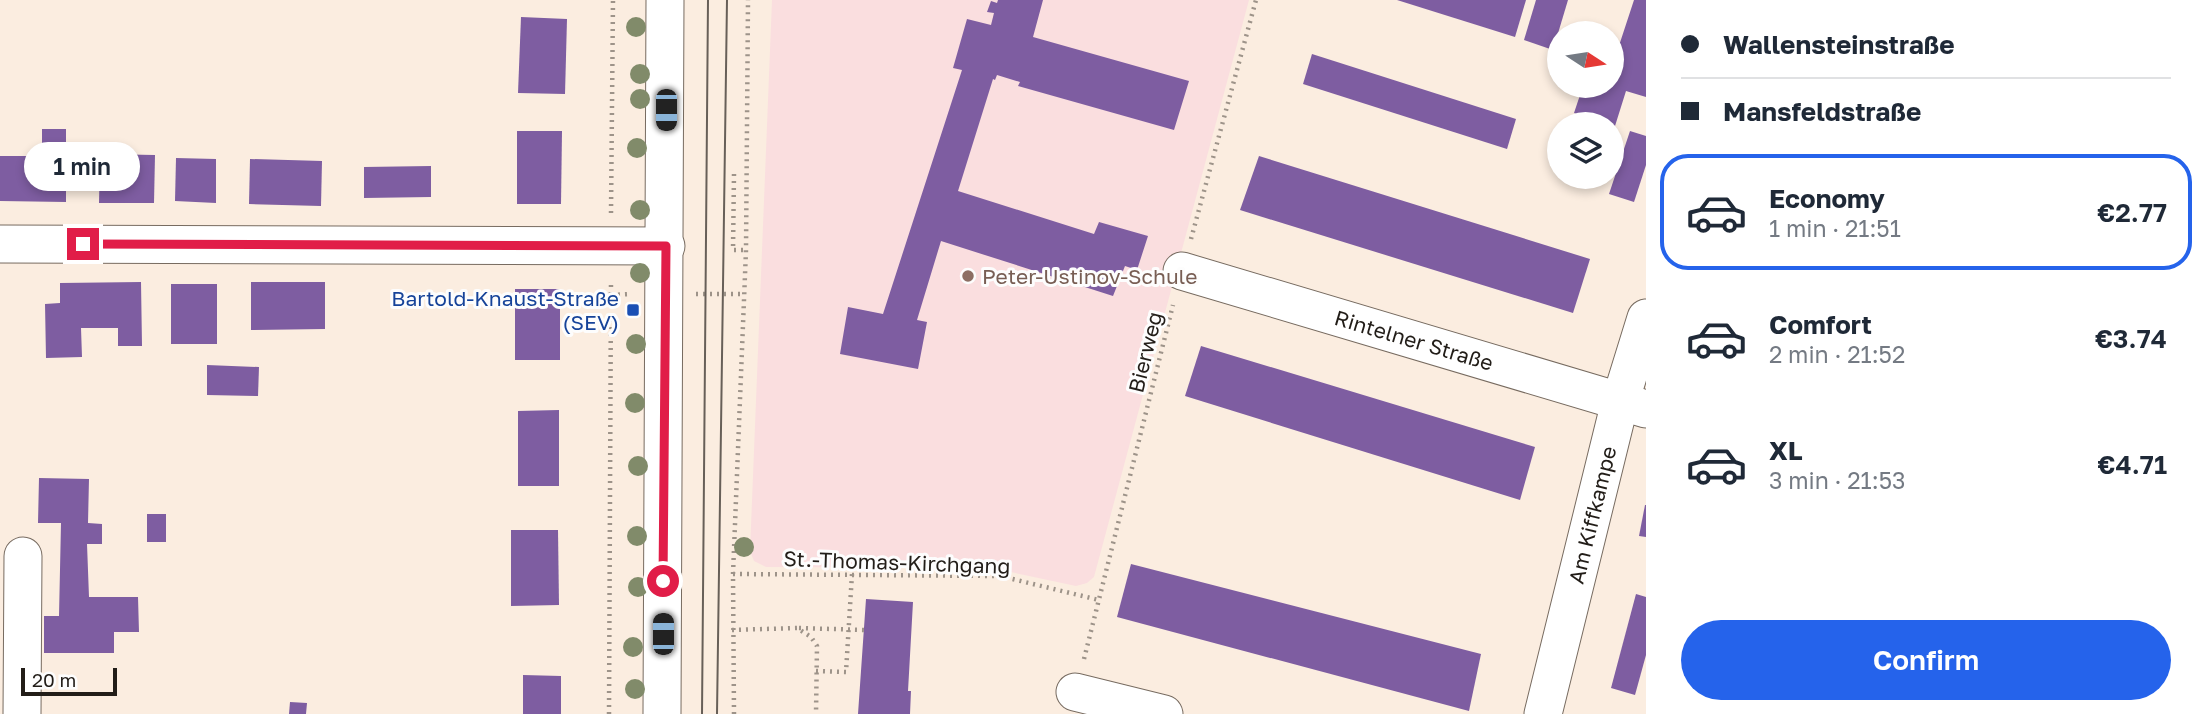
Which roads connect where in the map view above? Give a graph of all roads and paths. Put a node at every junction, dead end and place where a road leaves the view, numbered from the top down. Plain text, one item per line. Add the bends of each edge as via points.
1 (613, 0) edge
2 (666, 0) edge
3 (748, 0) edge
4 (1256, 0) edge
5 (734, 174) dead end
6 (0, 244) edge
7 (666, 246) junction
8 (611, 247) junction
9 (746, 250) junction
10 (1182, 271) junction
11 (1646, 318) edge
12 (1633, 405) edge
13 (23, 556) dead end
14 (852, 573) junction
15 (733, 574) junction
16 (1099, 600) junction
17 (797, 628) junction
18 (848, 629) junction
19 (732, 630) junction
20 (865, 630) dead end
21 (816, 671) junction
22 (1075, 692) joint
23 (22, 714) edge
24 (609, 714) edge
25 (662, 714) edge
26 (734, 714) edge
27 (816, 714) edge
28 (1164, 714) edge
29 (1543, 714) edge

1 - 8 path
2 - 7 street
3 - 9 path
4 - 10 path, Bierweg
5 - 9 path via 733,250
6 - 8 street
7 - 8 street
7 - 25 street
8 - 24 path
9 - 15 path
10 - 12 street, Rintelner Straße
10 - 16 path, Bierweg
11 - 12 street, Am Kiffkampe
12 - 29 street, Am Kiffkampe
13 - 23 street
14 - 15 path, St.-Thomas-Kirchgang
14 - 16 path, St.-Thomas-Kirchgang via 1000,576
14 - 18 path
15 - 19 path
16 - 22 path, Bierweg
17 - 18 path
17 - 19 path
17 - 21 path via 817,646
18 - 20 path
18 - 21 path via 846,672
19 - 26 path
21 - 27 path
22 - 28 street

